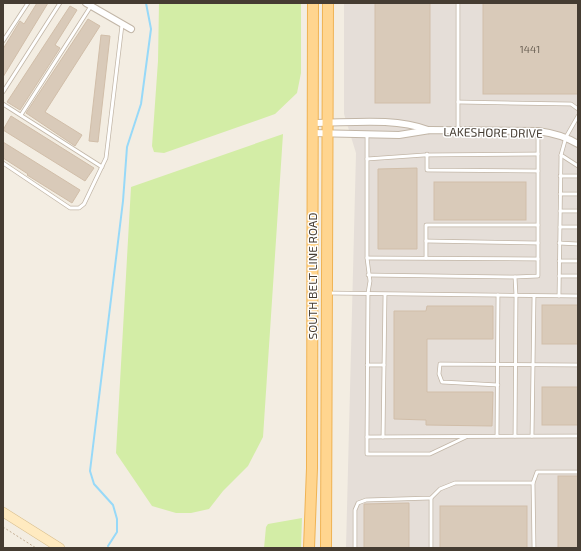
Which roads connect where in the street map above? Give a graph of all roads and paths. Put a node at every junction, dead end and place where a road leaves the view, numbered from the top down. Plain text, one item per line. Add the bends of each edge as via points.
1 (28, 3) edge
2 (60, 3) edge
3 (313, 3) edge
4 (328, 3) edge
5 (458, 3) edge
6 (88, 4) edge
7 (122, 25) junction
8 (131, 29) dead end
9 (3, 32) edge
10 (7, 35) junction
11 (3, 41) edge
12 (3, 92) edge
13 (458, 102) junction
14 (3, 104) edge
15 (578, 108) edge
16 (21, 115) junction
17 (578, 116) edge
18 (312, 123) junction
19 (328, 123) junction
20 (430, 130) junction
21 (458, 131) junction
22 (538, 131) junction
23 (312, 133) junction
24 (328, 134) junction
25 (367, 134) junction
26 (566, 137) junction
27 (578, 144) edge
28 (427, 154) junction
29 (538, 154) junction
30 (561, 155) junction
31 (367, 159) junction
32 (3, 163) edge
33 (578, 166) edge
34 (102, 167) junction
35 (538, 171) junction
36 (560, 176) junction
37 (578, 176) edge
38 (560, 194) junction
39 (578, 194) edge
40 (560, 211) junction
41 (578, 211) edge
42 (538, 225) junction
43 (560, 227) junction
44 (578, 227) edge
45 (426, 241) junction
46 (538, 243) junction
47 (559, 243) junction
48 (578, 244) edge
49 (367, 258) junction
50 (426, 258) junction
51 (538, 259) junction
52 (559, 261) junction
53 (578, 261) edge
54 (368, 274) junction
55 (559, 276) junction
56 (578, 276) edge
57 (515, 277) junction
58 (312, 293) junction
59 (327, 293) junction
60 (368, 293) junction
61 (385, 295) junction
62 (498, 295) junction
63 (516, 296) junction
64 (534, 296) junction
65 (559, 296) junction
66 (578, 296) edge
67 (367, 365) junction
68 (384, 365) junction
69 (498, 365) junction
70 (515, 365) junction
71 (578, 365) edge
72 (533, 366) junction
73 (498, 385) junction
74 (467, 436) junction
75 (497, 436) junction
76 (515, 436) junction
77 (532, 436) junction
78 (578, 436) edge
79 (367, 437) junction
80 (384, 437) junction
81 (578, 472) edge
82 (532, 483) junction
83 (431, 498) junction
84 (3, 512) edge
85 (3, 527) edge
86 (36, 548) edge
87 (60, 548) edge
88 (309, 548) edge
89 (326, 548) edge
90 (355, 548) edge
91 (431, 548) edge
92 (534, 548) edge

1 - 10 lane
2 - 12 lane
3 - 18 main road, SOUTH BELT LINE ROAD
4 - 19 main road, SOUTH BELT LINE ROAD
5 - 13 lane
6 - 7 street
6 - 16 lane
7 - 8 street
7 - 34 lane via 106,158
9 - 10 lane
10 - 11 lane
13 - 15 lane via 571,104
13 - 21 lane
14 - 16 lane
16 - 34 lane
17 - 26 lane
18 - 19 street, LAKESHORE DRIVE
18 - 23 main road, SOUTH BELT LINE ROAD
19 - 20 street, LAKESHORE DRIVE via 397,123
19 - 24 main road, SOUTH BELT LINE ROAD
20 - 21 street, LAKESHORE DRIVE
20 - 25 street, LAKESHORE DRIVE via 399,135
21 - 22 street, LAKESHORE DRIVE
22 - 26 street, LAKESHORE DRIVE
22 - 29 lane
23 - 24 street, LAKESHORE DRIVE
23 - 58 main road, SOUTH BELT LINE ROAD
24 - 25 street, LAKESHORE DRIVE
24 - 59 main road, SOUTH BELT LINE ROAD
25 - 31 lane
26 - 27 street, LAKESHORE DRIVE
26 - 30 lane
28 - 29 lane
28 - 31 lane
28 - 35 lane via 427,170
29 - 35 lane
30 - 33 lane
30 - 36 lane
31 - 49 lane
32 - 34 lane via 70,208 79,208 84,204
35 - 42 lane
36 - 37 lane
36 - 38 lane
38 - 39 lane
38 - 40 lane
40 - 41 lane
40 - 43 lane
42 - 45 lane via 426,225
42 - 46 lane
43 - 44 lane
43 - 47 lane
45 - 46 lane
45 - 50 lane
46 - 51 lane
47 - 48 lane
47 - 52 lane
49 - 50 lane
49 - 54 lane
50 - 51 lane
51 - 57 lane via 538,276
52 - 53 lane
52 - 55 lane
54 - 57 lane
54 - 60 lane
55 - 56 lane
55 - 65 lane
57 - 63 lane
58 - 59 main road
58 - 88 main road, SOUTH BELT LINE ROAD via 312,468
59 - 60 lane
59 - 89 main road, SOUTH BELT LINE ROAD
60 - 61 lane
60 - 67 lane
61 - 62 lane
61 - 68 lane
62 - 63 lane
62 - 69 lane
63 - 64 lane
63 - 70 lane
64 - 65 lane
64 - 72 lane
65 - 66 lane
67 - 68 lane
67 - 79 lane
68 - 80 lane
69 - 70 lane
69 - 73 lane
69 - 73 lane via 440,364 439,374 442,382
70 - 72 lane
70 - 76 lane
71 - 72 lane
72 - 77 lane
73 - 75 lane
74 - 75 lane
74 - 79 lane via 430,454 367,454
74 - 80 lane
75 - 76 lane
76 - 77 lane
77 - 78 lane
79 - 80 lane
81 - 82 lane via 537,472
82 - 83 lane via 455,483 440,489
82 - 92 lane
83 - 90 lane via 366,500 358,503 355,510
83 - 91 lane
84 - 87 street
85 - 86 path

